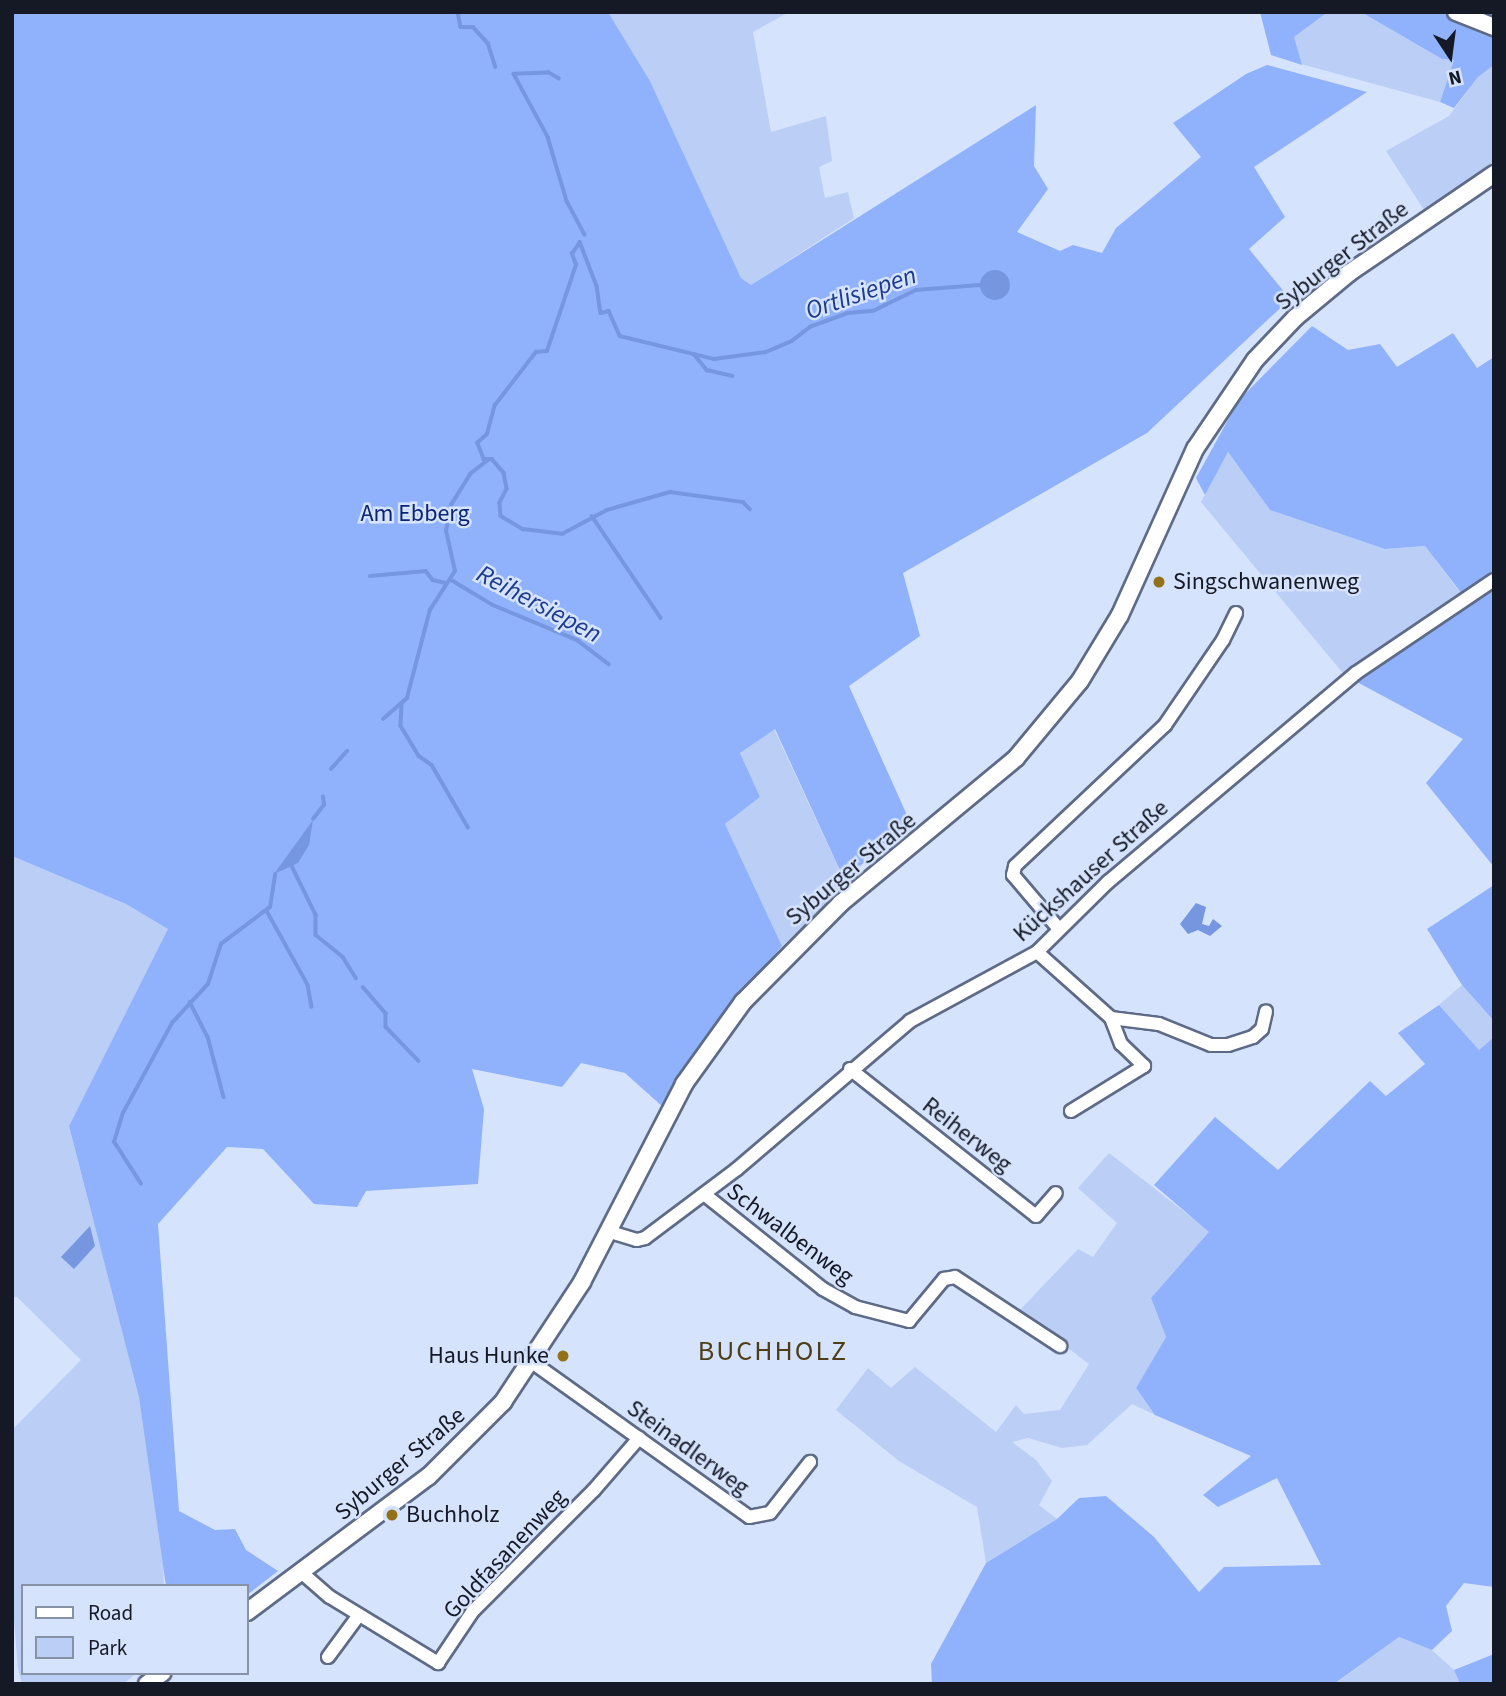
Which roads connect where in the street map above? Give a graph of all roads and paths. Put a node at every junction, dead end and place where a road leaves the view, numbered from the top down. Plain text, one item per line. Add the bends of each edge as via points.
1 (1456, 12) edge
2 (1494, 27) edge
3 (1494, 174) edge
4 (1494, 580) edge
5 (1236, 613) dead end
6 (1059, 929) junction
7 (1037, 951) junction
8 (1266, 1010) dead end
9 (1111, 1018) junction
10 (850, 1069) junction
11 (1071, 1111) dead end
12 (1056, 1193) dead end
13 (704, 1194) junction
14 (607, 1231) junction
15 (1060, 1346) dead end
16 (532, 1362) junction
17 (639, 1438) junction
18 (810, 1462) dead end
19 (301, 1572) junction
20 (248, 1611) edge
21 (359, 1615) junction
22 (328, 1657) dead end

1 - 2 street
3 - 14 street, Syburger Straße via 1349,273 1296,317 1255,360 1195,449 1120,615 1066,699 981,790 841,903 757,986 684,1084
4 - 6 street, Kückshauser Straße via 1356,673 1118,873
5 - 6 street via 1165,725 1013,871
6 - 7 street, Kückshauser Straße
7 - 9 street
7 - 10 street, Kückshauser Straße via 923,1011
8 - 9 street via 1266,1020 1253,1037 1228,1045 1211,1045 1160,1024
9 - 11 street via 1121,1044 1144,1066
10 - 12 street, Reiherweg via 1036,1216
10 - 13 street, Kückshauser Straße
13 - 14 street, Kückshauser Straße via 645,1238
13 - 15 street, Schwalbenweg via 823,1289 855,1307 909,1321 944,1279 955,1277
14 - 16 street, Syburger Straße via 577,1291
16 - 17 street, Steinadlerweg
16 - 19 street, Syburger Straße via 487,1421 452,1454
17 - 18 street, Steinadlerweg via 748,1517 770,1513
17 - 21 street, Goldfasanenweg via 594,1490 472,1611 438,1663
19 - 20 street, Syburger Straße
19 - 21 street, Goldfasanenweg
21 - 22 street

